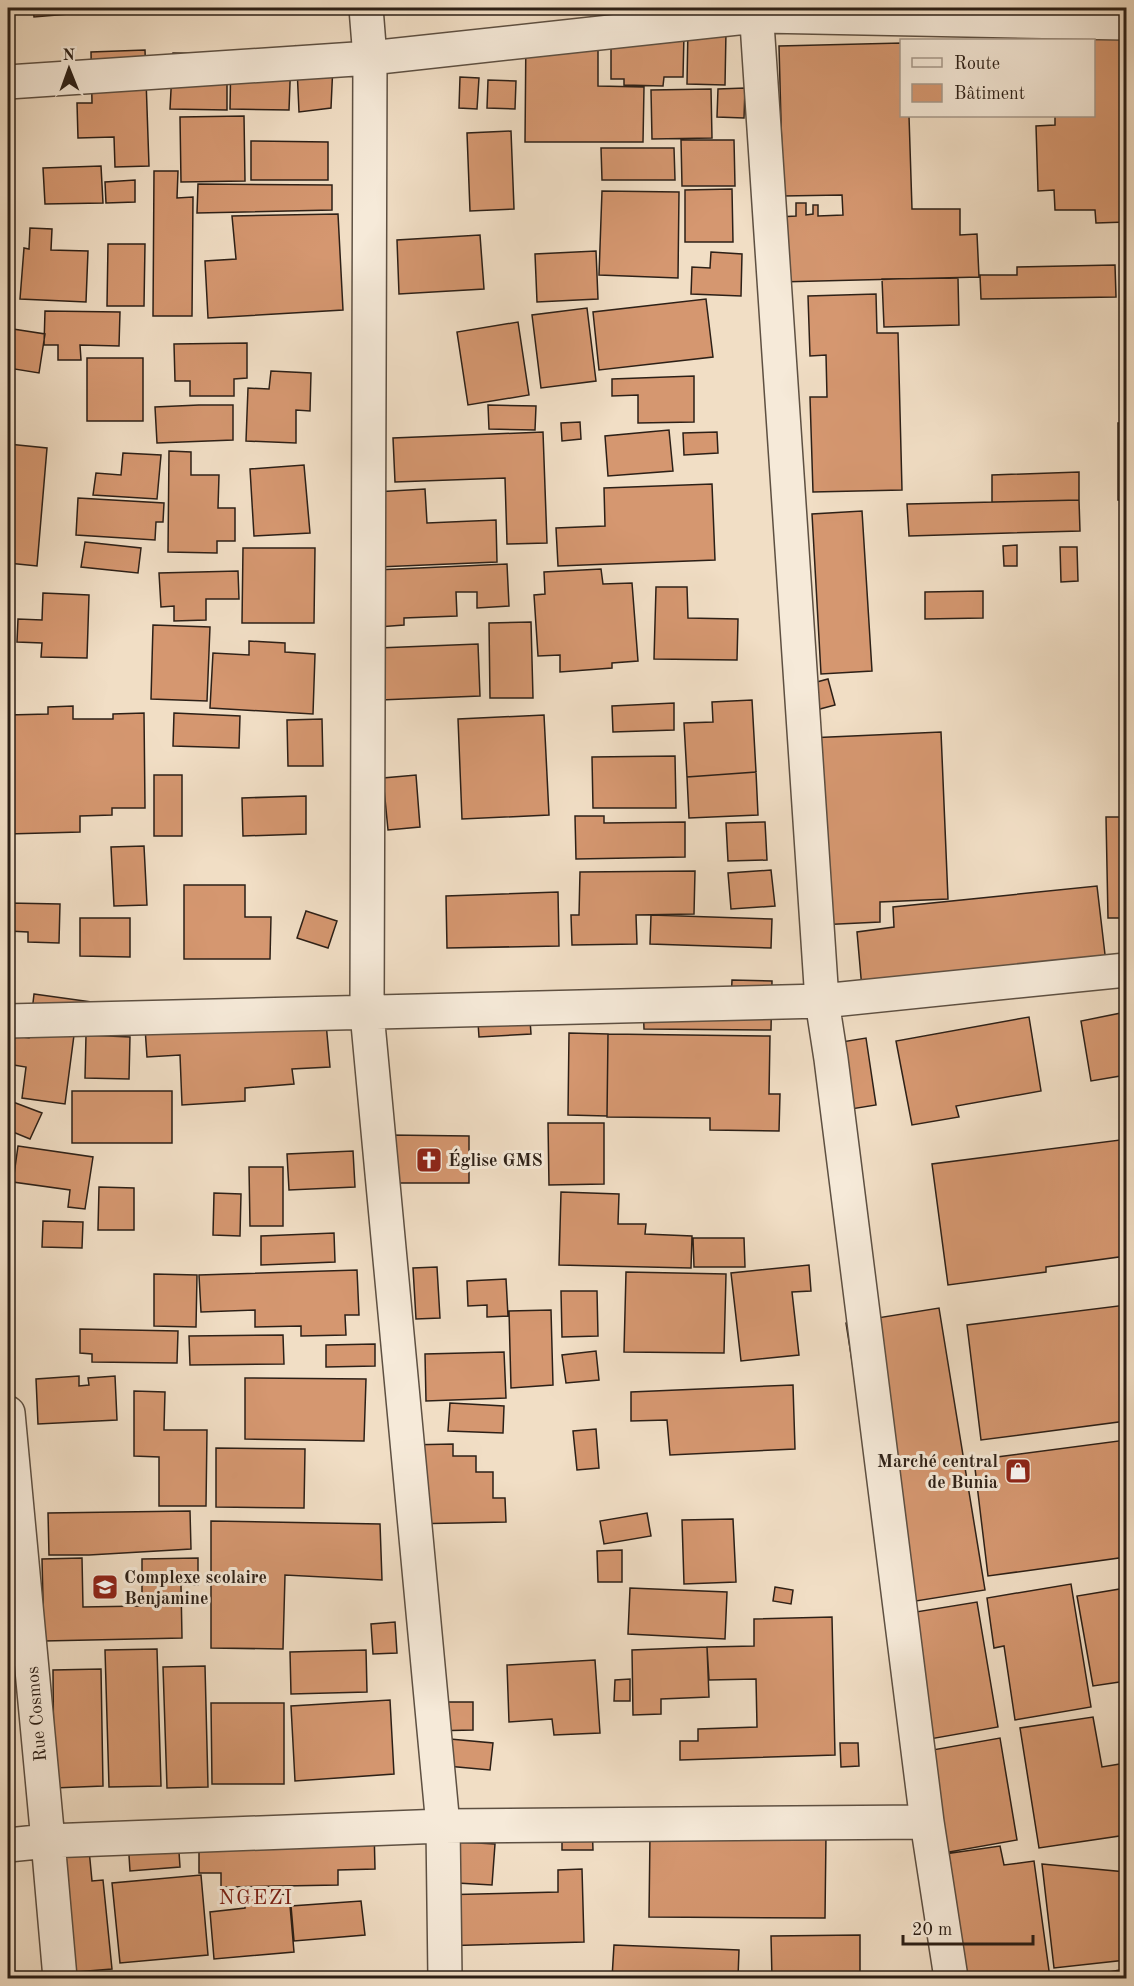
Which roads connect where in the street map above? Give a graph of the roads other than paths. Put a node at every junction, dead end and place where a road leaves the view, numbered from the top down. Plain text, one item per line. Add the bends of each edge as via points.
1 (366, 8) edge
2 (756, 12) edge
3 (1126, 23) edge
4 (370, 58) junction
5 (8, 82) edge
6 (1126, 970) edge
7 (822, 1001) junction
8 (367, 1013) junction
9 (8, 1021) edge
10 (8, 1413) edge
11 (927, 1821) junction
12 (444, 1826) junction
13 (48, 1841) junction
14 (8, 1845) edge
15 (60, 1978) edge
16 (445, 1978) edge
17 (951, 1978) edge

1 - 4 street
2 - 3 street
2 - 4 street
2 - 7 street
4 - 5 street
4 - 8 street
6 - 7 street
7 - 8 street
7 - 11 street
8 - 9 street
8 - 12 street
10 - 13 street, Rue Cosmos
11 - 12 street
11 - 17 street
12 - 13 street
12 - 16 street
13 - 14 street
13 - 15 street, Rue Cosmos

